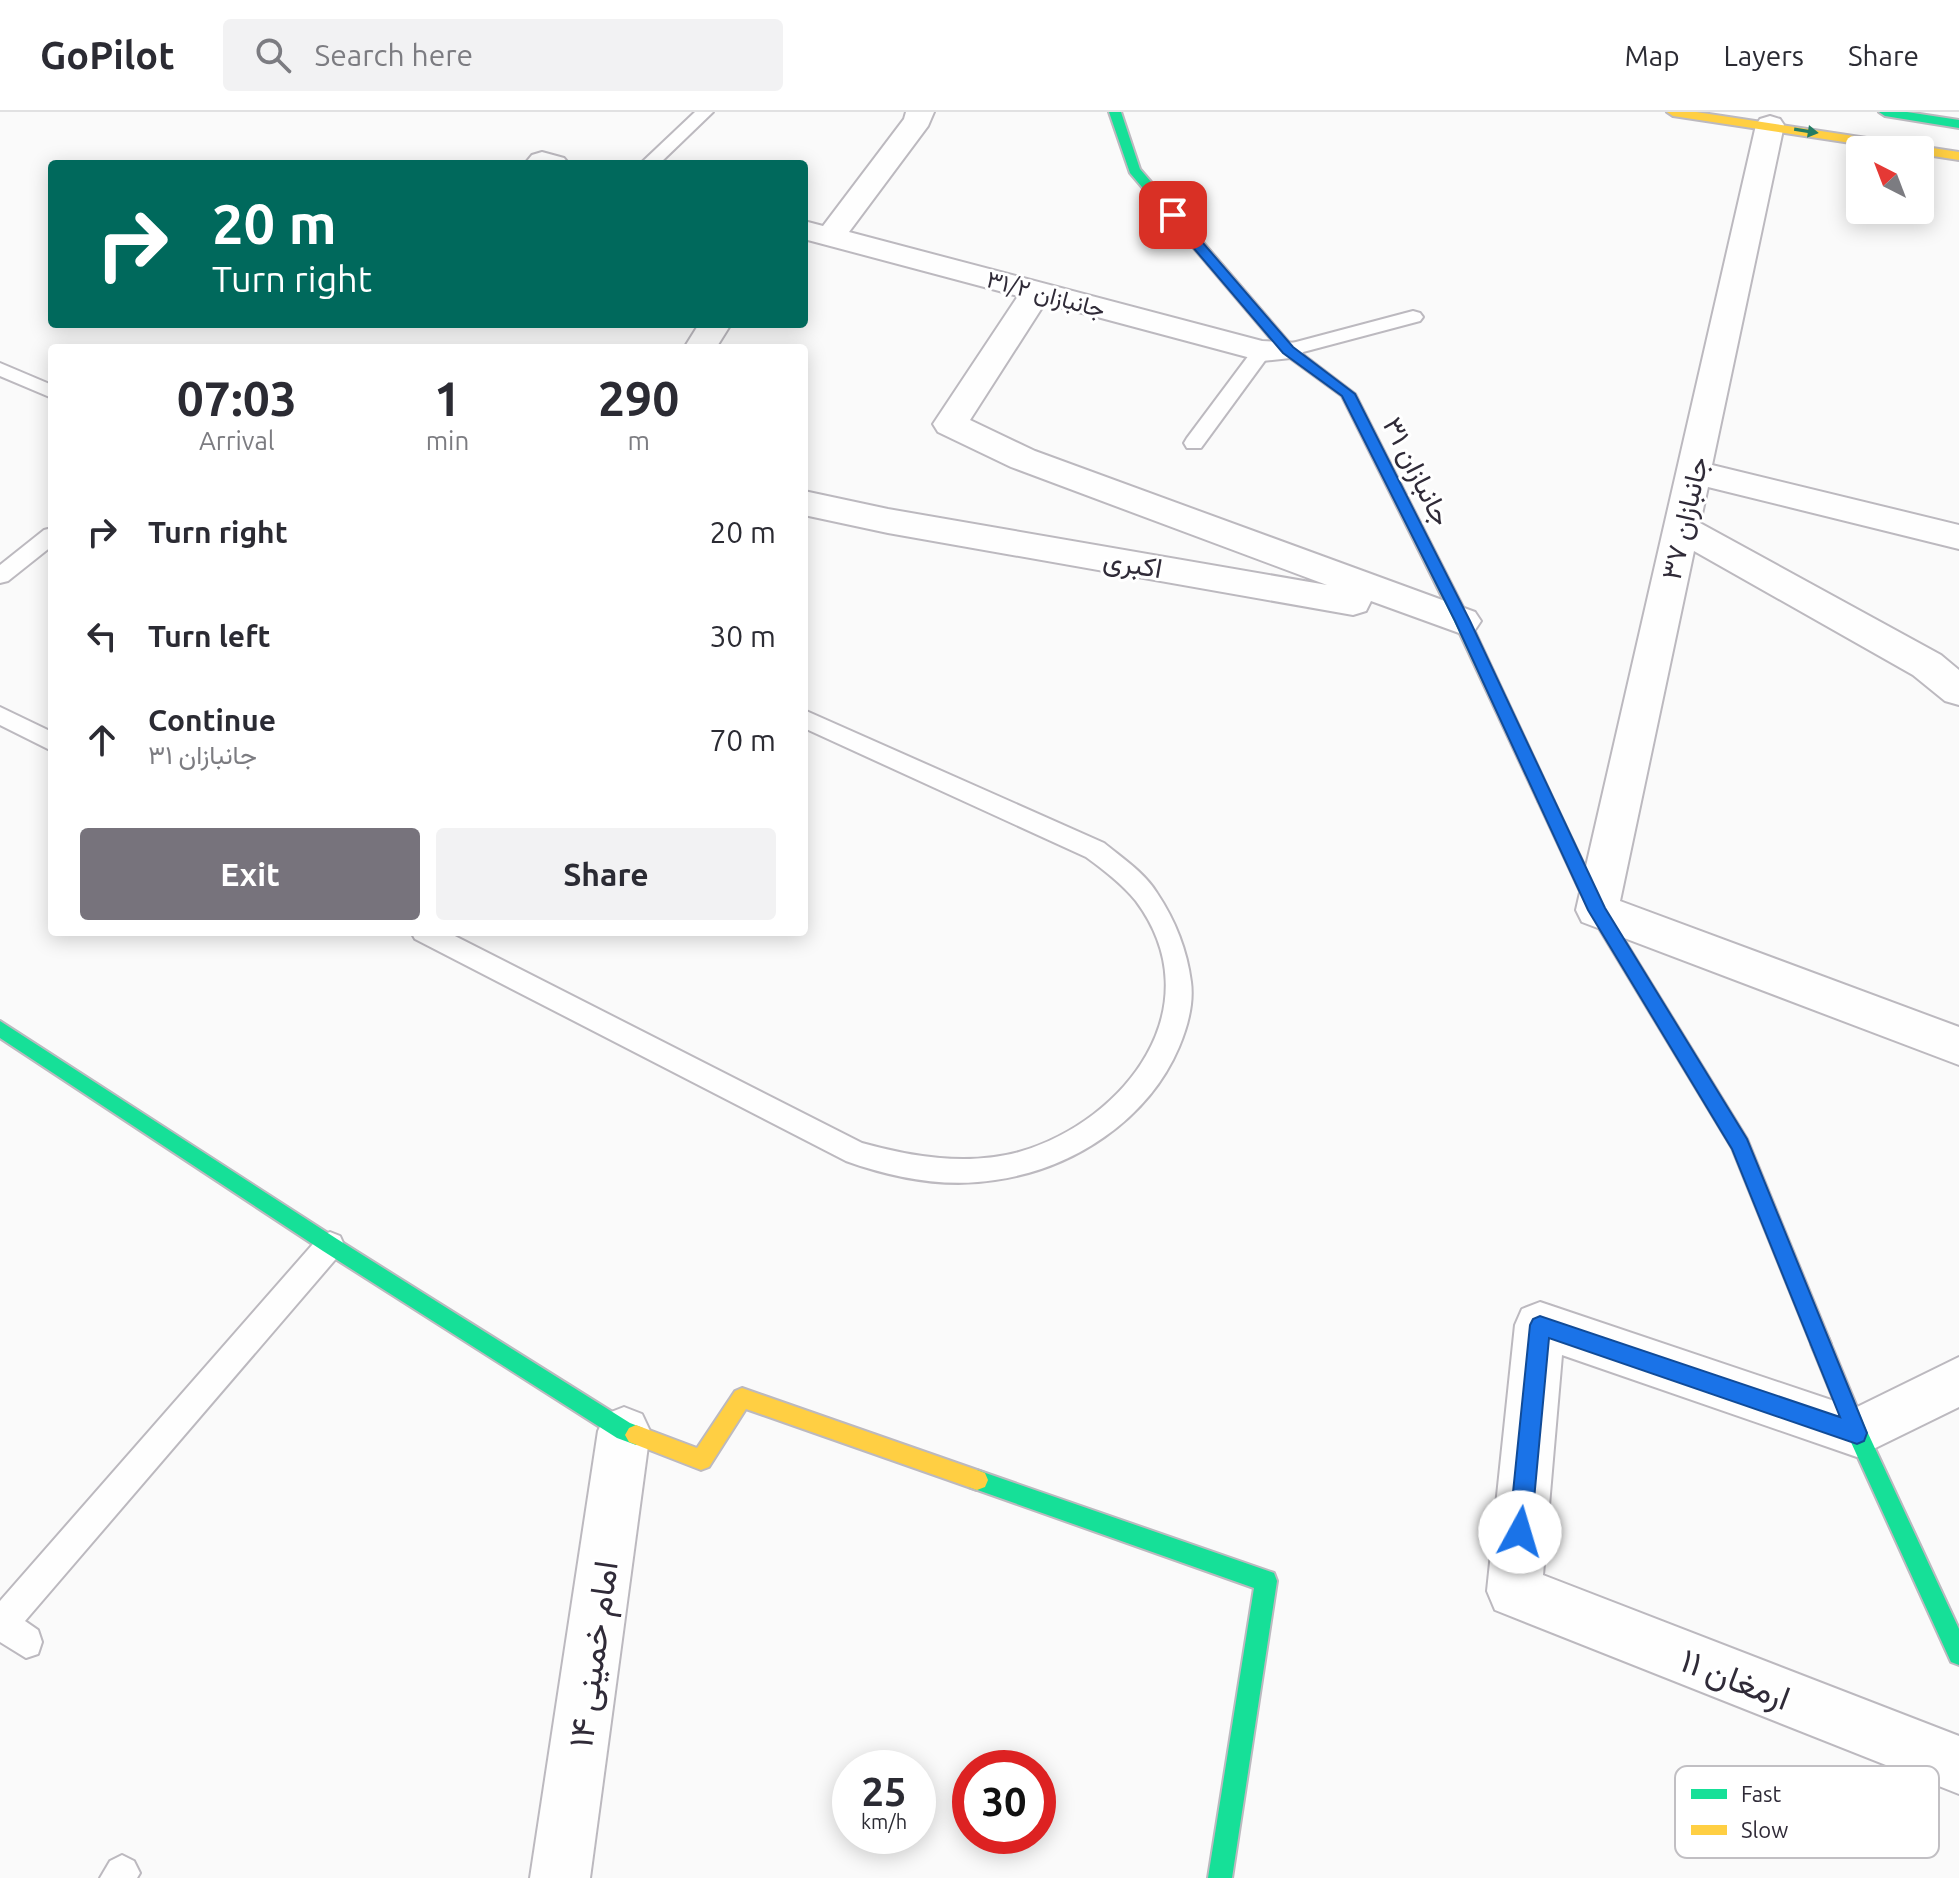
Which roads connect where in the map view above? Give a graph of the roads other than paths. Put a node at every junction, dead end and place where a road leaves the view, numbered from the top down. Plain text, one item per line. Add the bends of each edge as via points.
1 (705, 112) edge
2 (920, 112) edge
3 (1115, 112) edge
4 (1673, 112) edge
5 (1885, 112) edge
6 (1959, 124) edge
7 (1770, 125) junction
8 (1959, 156) edge
9 (653, 160) edge
10 (817, 233) edge
11 (1037, 291) junction
12 (1413, 317) dead end
13 (1275, 351) junction
14 (0, 369) edge
15 (48, 390) edge
16 (1194, 443) dead end
17 (1694, 472) junction
18 (808, 504) edge
19 (1682, 528) junction
20 (1959, 537) edge
21 (48, 538) edge
22 (0, 576) edge
23 (1462, 621) junction
24 (1959, 691) edge
25 (0, 715) edge
26 (808, 720) edge
27 (48, 740) edge
28 (1597, 910) junction
29 (432, 936) edge
30 (0, 1028) edge
31 (1959, 1046) edge
32 (330, 1245) junction
33 (1959, 1381) edge
34 (624, 1431) junction
35 (1857, 1433) junction
36 (26, 1642) dead end
37 (1959, 1654) edge
38 (1959, 1765) edge
39 (560, 1878) edge
40 (1220, 1878) edge

1 - 9 lane
2 - 10 street
3 - 13 street, جانبازان ۳۱ via 1134,170
4 - 7 street
5 - 6 street
7 -> 8 street
7 - 17 street, جانبازان ۳۷
10 - 11 street, جانبازان ۳۱/۲
11 - 13 street, جانبازان ۳۱/۲
11 - 23 street via 950,424 1023,459
12 - 13 lane
13 - 16 lane
13 - 23 street, جانبازان ۳۱ via 1348,394
14 - 15 lane
17 - 19 street, جانبازان ۳۷
17 - 20 street
18 - 23 street, اکبری
19 - 24 street via 1927,665
19 - 28 street, جانبازان ۳۷
21 - 22 lane
23 - 28 street, جانبازان ۳۱
25 - 27 lane
26 - 29 lane via 1095,850 1147,897 1176,957 1176,1023 1145,1086 1090,1135 1017,1164 976,1171 936,1171 856,1153
28 - 31 street
28 - 35 street, جانبازان ۳۱ via 1740,1145
30 - 32 street
32 - 34 street
32 - 36 lane via 2,1623
33 - 35 street
34 - 39 street, امام خمینی ۱۴
34 - 40 street via 701,1460 742,1398 1266,1581
35 - 37 street, جانبازان ۳۱
35 - 38 street, ارمغان ۱۱ via 1540,1325 1514,1591

